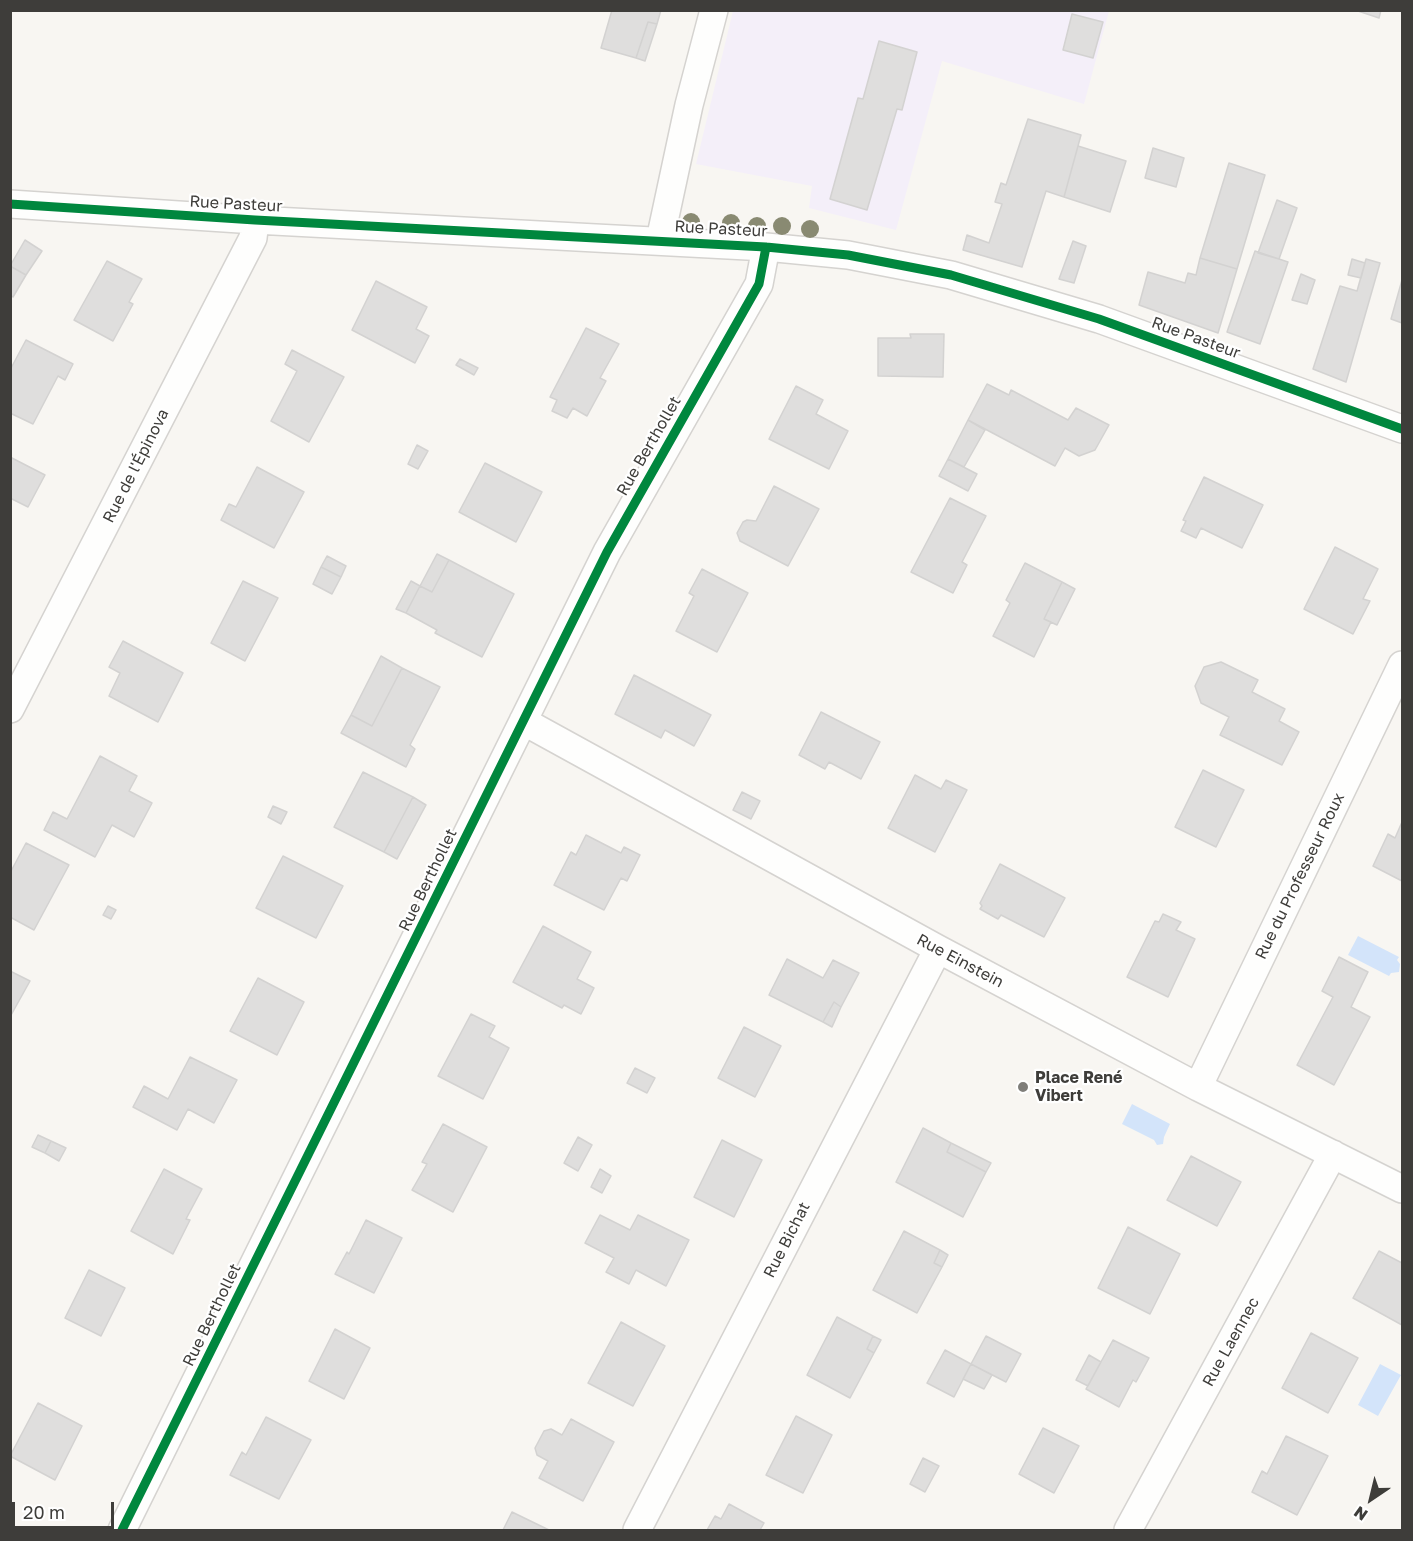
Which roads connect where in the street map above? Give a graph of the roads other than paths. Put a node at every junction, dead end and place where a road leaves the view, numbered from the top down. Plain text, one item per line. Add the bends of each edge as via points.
1 (714, 10) edge
2 (10, 204) edge
3 (255, 220) junction
4 (660, 240) junction
5 (766, 247) junction
6 (1402, 429) edge
7 (1402, 665) edge
8 (10, 709) edge
9 (523, 722) junction
10 (938, 950) junction
11 (1198, 1087) junction
12 (1333, 1154) junction
13 (1402, 1189) edge
14 (122, 1530) edge
15 (637, 1530) edge
16 (1128, 1530) edge

1 - 4 street
2 - 3 street, Rue Pasteur
3 - 4 street, Rue Pasteur
3 - 8 street, Rue de l'Épinova via 253,238
4 - 5 street, Rue Pasteur
5 - 6 street, Rue Pasteur via 848,255 951,275 1099,319
5 - 9 street, Rue Berthollet via 759,284 607,552
7 - 11 street, Rue du Professeur Roux
9 - 10 street, Rue Einstein
9 - 14 street, Rue Berthollet
10 - 11 street, Rue Einstein
10 - 15 street, Rue Bichat
11 - 12 street, Rue Einstein
12 - 13 street, Rue Einstein
12 - 16 street, Rue Laennec

